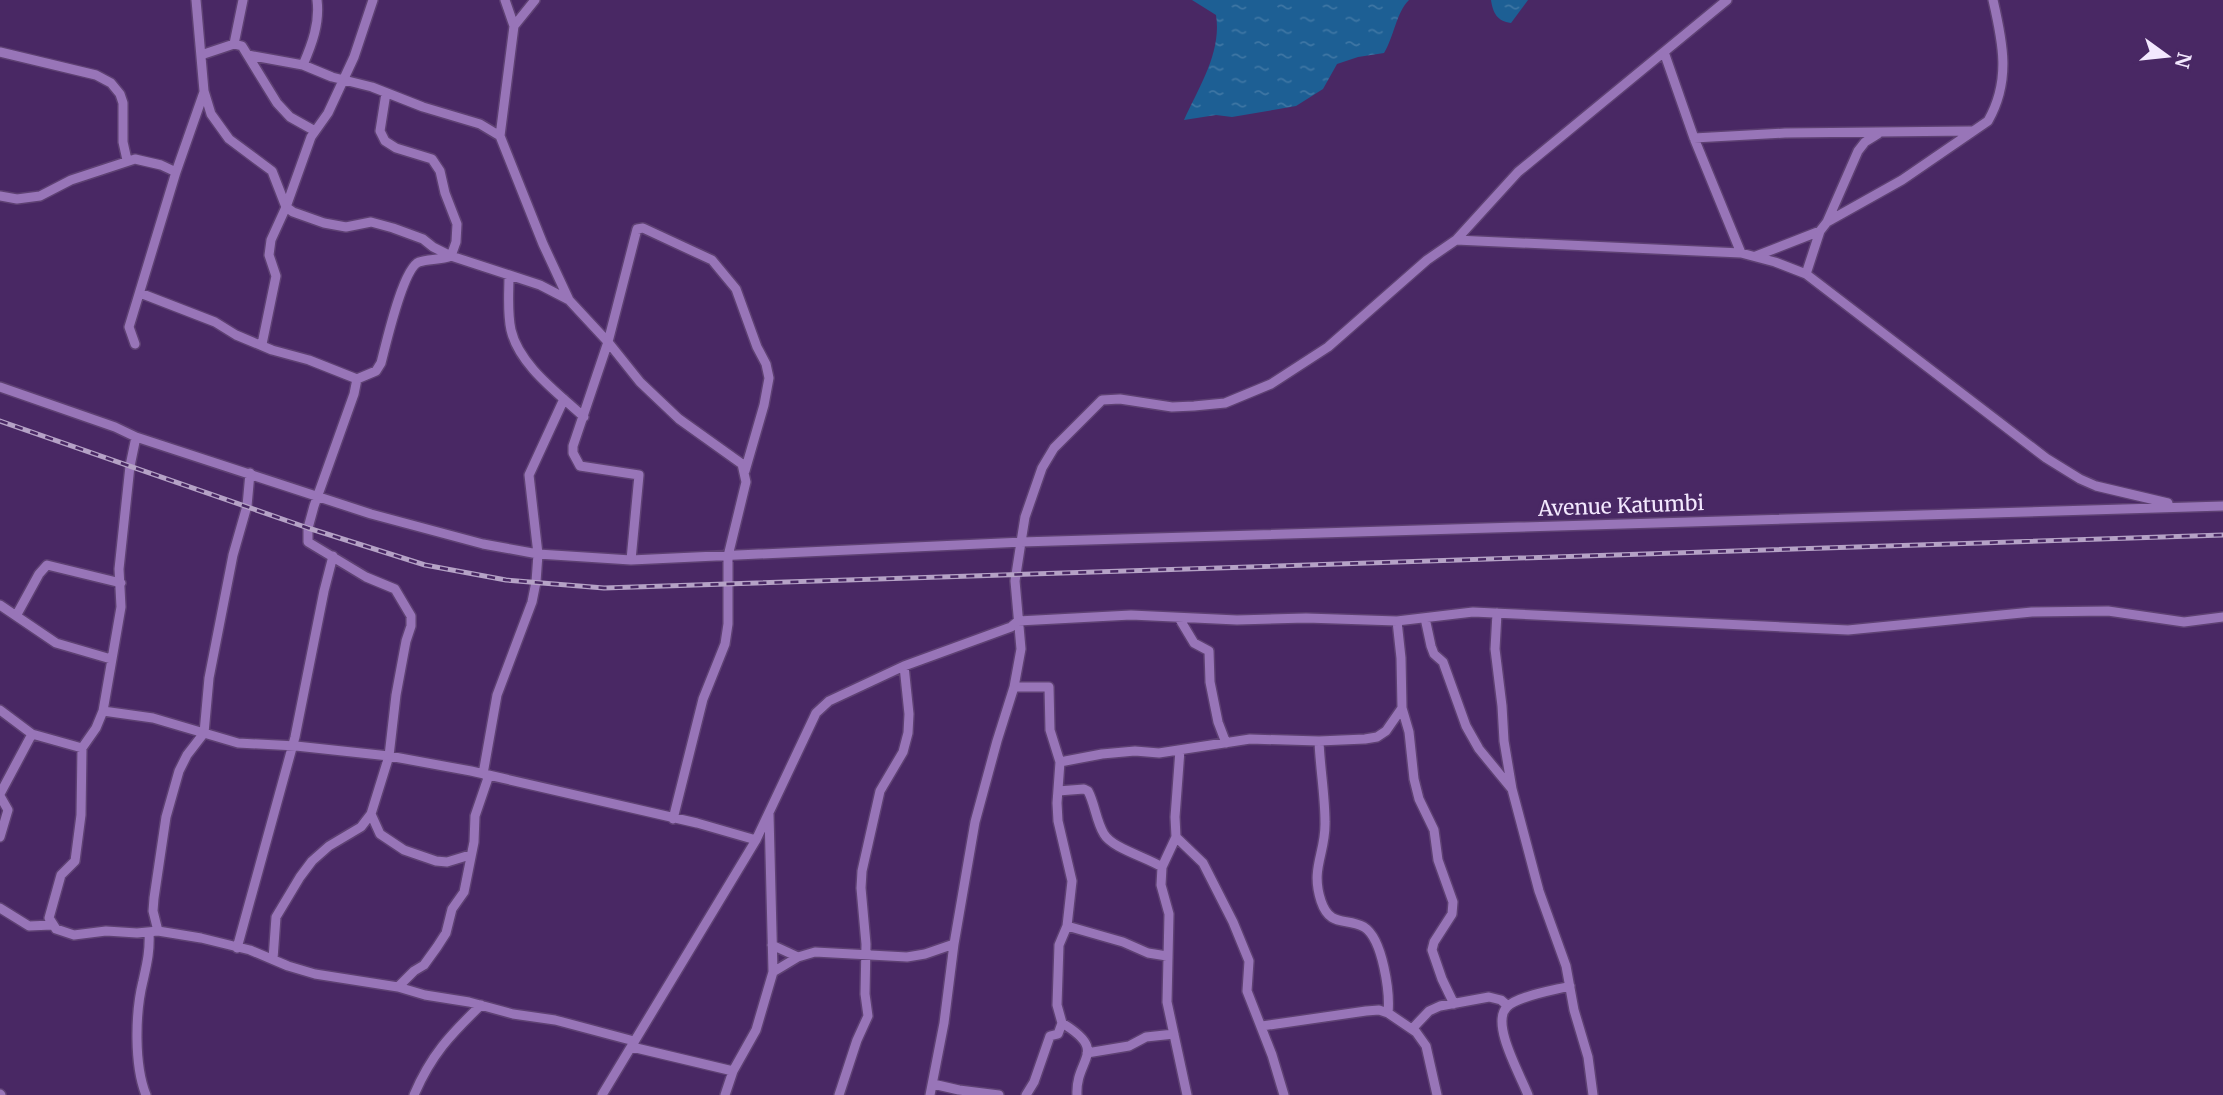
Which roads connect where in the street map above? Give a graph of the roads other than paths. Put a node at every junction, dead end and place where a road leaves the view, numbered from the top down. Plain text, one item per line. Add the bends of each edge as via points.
1 (195, 0) edge
2 (243, 0) edge
3 (317, 0) edge
4 (373, 0) edge
5 (505, 0) edge
6 (535, 0) edge
7 (1727, 0) edge
8 (1993, 0) edge
9 (514, 26) junction
10 (238, 45) junction
11 (0, 52) edge
12 (1664, 52) junction
13 (201, 55) junction
14 (248, 55) junction
15 (303, 65) junction
16 (343, 80) junction
17 (204, 92) junction
18 (386, 93) junction
19 (315, 131) junction
20 (1973, 131) junction
21 (1879, 133) junction
22 (500, 136) junction
23 (1694, 138) junction
24 (127, 160) junction
25 (176, 172) junction
26 (0, 196) edge
27 (286, 207) junction
28 (1827, 222) junction
29 (1819, 231) junction
30 (1456, 240) junction
31 (1741, 253) junction
32 (451, 256) junction
33 (1756, 257) junction
34 (1806, 274) junction
35 (509, 275) junction
36 (139, 293) junction
37 (569, 300) junction
38 (608, 342) junction
39 (135, 344) dead end
40 (262, 344) junction
41 (357, 379) junction
42 (0, 387) edge
43 (564, 399) junction
44 (584, 417) junction
45 (136, 437) junction
46 (745, 472) junction
47 (250, 473) junction
48 (320, 496) junction
49 (2180, 506) junction
50 (2223, 506) edge
51 (1021, 542) junction
52 (538, 554) junction
53 (334, 556) junction
54 (728, 556) junction
55 (631, 561) junction
56 (121, 583) junction
57 (0, 605) edge
58 (1497, 613) junction
59 (16, 616) junction
60 (2223, 617) edge
61 (1178, 618) junction
62 (1425, 618) junction
63 (1018, 621) junction
64 (1397, 621) junction
65 (111, 659) junction
66 (904, 666) junction
67 (1014, 687) junction
68 (1402, 708) junction
69 (0, 710) edge
70 (103, 711) junction
71 (204, 733) junction
72 (32, 734) junction
73 (1319, 741) junction
74 (1226, 743) junction
75 (293, 746) junction
76 (82, 748) junction
77 (1180, 750) junction
78 (389, 756) junction
79 (1060, 762) junction
80 (486, 774) junction
81 (1512, 789) junction
82 (1058, 792) junction
83 (0, 795) edge
84 (769, 813) junction
85 (371, 814) junction
86 (673, 818) junction
87 (0, 836) edge
88 (1176, 837) junction
89 (756, 840) junction
90 (470, 855) junction
91 (1162, 867) junction
92 (0, 908) edge
93 (52, 925) junction
94 (1067, 926) junction
95 (153, 932) junction
96 (954, 944) junction
97 (772, 945) junction
98 (237, 948) junction
99 (865, 954) junction
100 (1167, 956) junction
101 (798, 957) junction
102 (273, 959) junction
103 (773, 972) junction
104 (1570, 986) junction
105 (398, 987) junction
106 (1454, 1004) junction
107 (481, 1006) junction
108 (1508, 1006) junction
109 (1388, 1013) junction
110 (1062, 1023) junction
111 (1262, 1026) junction
112 (1412, 1029) junction
113 (1174, 1034) junction
114 (633, 1044) junction
115 (1087, 1054) junction
116 (733, 1071) junction
117 (933, 1084) junction
118 (146, 1095) edge
119 (414, 1095) edge
120 (602, 1095) edge
121 (725, 1095) edge
122 (839, 1095) edge
123 (930, 1095) edge
124 (999, 1095) edge
125 (1026, 1095) edge
126 (1077, 1095) edge
127 (1187, 1095) edge
128 (1284, 1095) edge
129 (1437, 1095) edge
130 (1528, 1095) edge
131 (1593, 1095) edge

1 - 13 street
2 - 10 street via 236,31
3 - 15 street via 312,46
4 - 16 street
5 - 9 street
6 - 9 street
7 - 12 street
8 - 20 street via 2004,48 2001,90 1988,121
9 - 22 street
10 - 13 street
10 - 14 street
11 - 24 street via 96,75 111,83 123,103
12 - 23 street
12 - 30 street via 1518,172
13 - 17 street
14 - 15 street
14 - 19 street via 277,103 290,117
15 - 16 street
16 - 18 street
16 - 19 street
17 - 25 street
17 - 27 street via 219,127 274,174
18 - 22 street via 480,124
18 - 32 street via 380,131 385,141 432,159 440,172 457,224
19 - 27 street
20 - 21 street
20 - 28 street via 1902,180
21 - 23 street via 1785,132
21 - 28 street via 1858,151
22 - 37 street
23 - 31 street
24 - 25 street via 154,163
24 - 26 street via 40,196
25 - 36 street
27 - 32 street via 346,227 371,222 423,239
27 - 40 street via 271,240 269,254 276,276
28 - 29 street
29 - 33 street
29 - 34 street
30 - 31 street
30 - 51 street via 1328,347 1271,384 1225,403 1194,406 1102,400 1054,448 1042,468
31 - 33 street
32 - 35 street
32 - 41 street via 418,262 413,268 399,298 381,363 376,371
33 - 34 street
34 - 49 street via 2046,458 2096,486
35 - 37 street
35 - 43 street via 510,320 516,343 531,366
36 - 39 street via 129,327
36 - 40 street
37 - 38 street
38 - 44 street
38 - 46 street via 640,382 679,419 742,464
38 - 46 street via 637,229 712,260 736,289 769,378
40 - 41 street
41 - 48 street
42 - 45 street, Avenue Katumbi
43 - 44 street
43 - 52 street via 529,475
44 - 55 street via 573,446 580,466 639,475
45 - 47 street, Avenue Katumbi
45 - 56 street
46 - 54 street
47 - 48 street, Avenue Katumbi
47 - 71 street via 247,506 209,678
48 - 52 street, Avenue Katumbi via 451,536
48 - 53 street via 308,542
49 - 50 street, Avenue Katumbi
49 - 51 street, Avenue Katumbi
51 - 54 street, Avenue Katumbi
51 - 63 street via 1015,581
52 - 55 street, Avenue Katumbi
52 - 80 street via 532,602 497,695
53 - 75 street
53 - 78 street via 395,589 411,616
54 - 55 street, Avenue Katumbi
54 - 86 street via 725,644 703,699
56 - 59 street via 47,565
56 - 65 street
57 - 59 street
58 - 60 street via 1848,630 2032,612 2109,611 2185,622
58 - 62 street
58 - 81 street via 1495,649
59 - 65 street via 56,643
61 - 63 street via 1131,615
61 - 64 street
61 - 74 street via 1194,643 1209,651 1210,682
62 - 64 street
62 - 81 street via 1434,654 1443,662 1466,726
63 - 66 street
63 - 67 street via 1021,649
64 - 68 street
65 - 70 street
66 - 84 street via 829,701 816,713
66 - 99 street via 908,733 903,752 880,791 862,871
67 - 79 street via 1049,687 1050,730
67 - 96 street via 975,822
68 - 73 street via 1377,737
68 - 106 street via 1419,799 1434,830 1438,860 1453,902 1452,914 1432,950
69 - 72 street
70 - 71 street via 153,718
70 - 76 street
71 - 75 street via 238,743
71 - 95 street via 179,771 166,817
72 - 76 street
72 - 83 street
73 - 74 street
73 - 109 street via 1325,823 1317,885 1329,916 1369,930 1386,979
74 - 77 street
75 - 78 street
75 - 98 street
76 - 93 street via 75,861 61,875 48,918
77 - 79 street
77 - 88 street
78 - 80 street
78 - 85 street
79 - 82 street
80 - 86 street
80 - 90 street
81 - 104 street
82 - 91 street via 1088,791 1103,833 1113,845
82 - 94 street via 1058,821 1072,881
83 - 87 street via 8,810
84 - 89 street
84 - 97 street
85 - 90 street via 380,834 404,850 447,862
85 - 102 street via 361,827 312,861 300,877 276,917
86 - 89 street
88 - 91 street
88 - 111 street via 1203,863 1233,922 1249,961 1247,991
89 - 114 street
90 - 105 street via 464,892 452,909 446,933 424,965
91 - 100 street
92 - 93 street via 29,926
93 - 95 street via 74,935
94 - 100 street
94 - 110 street via 1059,945 1057,971
95 - 98 street
95 - 118 street via 138,1040
96 - 99 street via 907,957
96 - 117 street
97 - 101 street
97 - 103 street
98 - 102 street
99 - 101 street
99 - 122 street via 868,1016
100 - 113 street via 1167,1002
101 - 103 street
102 - 105 street via 333,978
103 - 116 street via 756,1030
104 - 108 street
104 - 131 street
105 - 107 street
106 - 108 street via 1489,997
106 - 112 street via 1429,1011
107 - 114 street via 589,1028
107 - 119 street via 444,1042
108 - 130 street via 1502,1031
109 - 111 street via 1366,1011
109 - 112 street
110 - 115 street via 1081,1035
110 - 125 street via 1058,1034 1050,1036
111 - 128 street
112 - 129 street via 1426,1046
113 - 115 street
113 - 127 street
114 - 116 street
114 - 120 street
115 - 126 street
116 - 121 street
117 - 123 street
117 - 124 street

